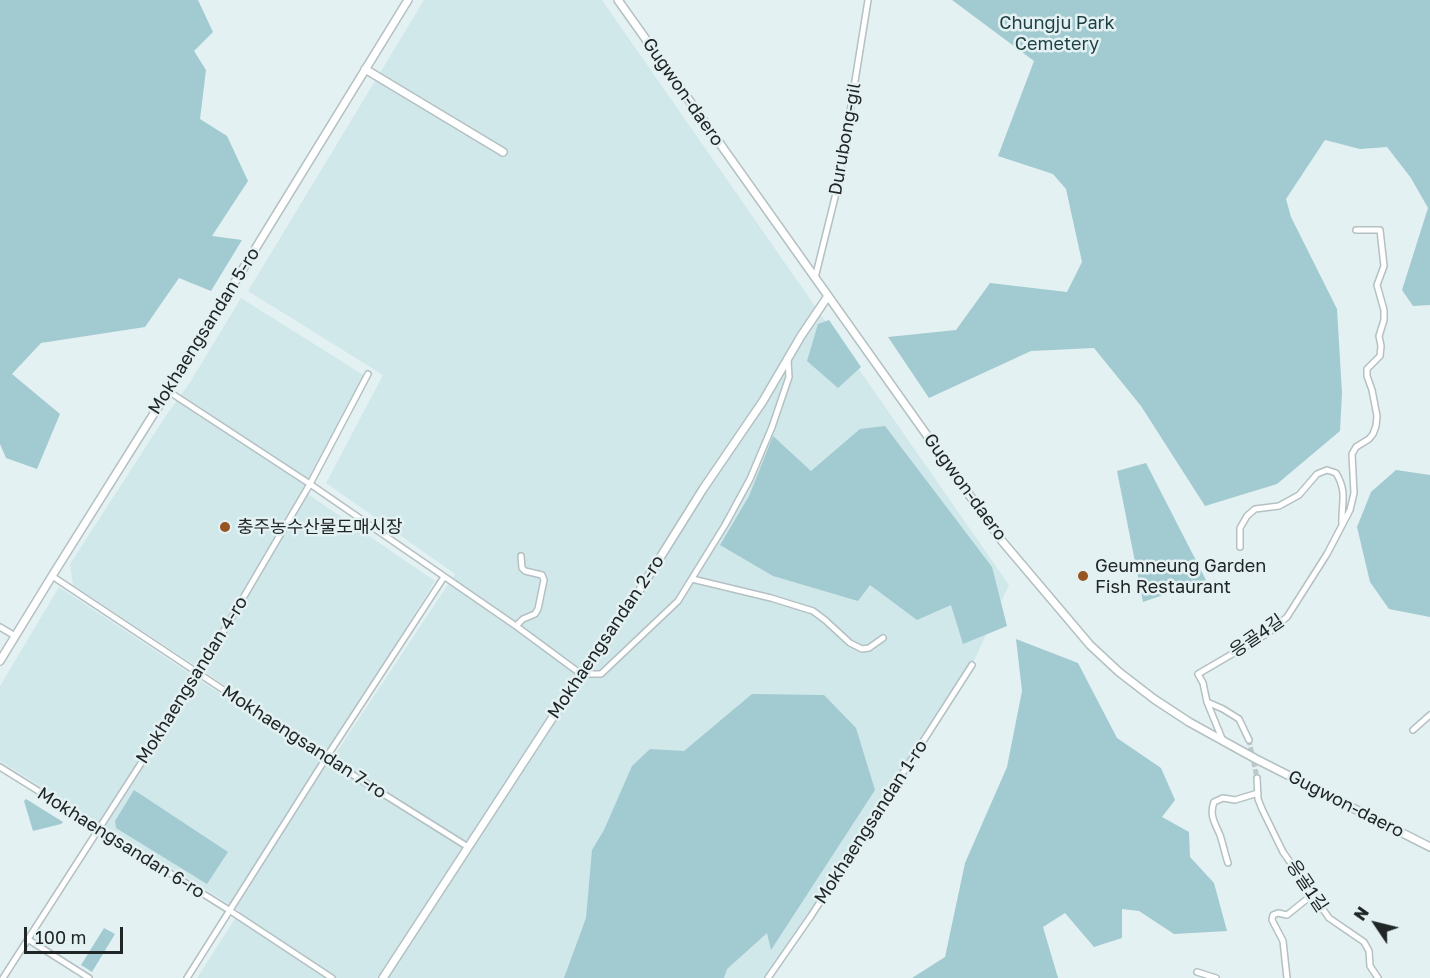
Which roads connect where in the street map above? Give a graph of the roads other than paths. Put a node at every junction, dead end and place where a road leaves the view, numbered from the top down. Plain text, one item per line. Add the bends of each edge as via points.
1 (408, 0) edge
2 (618, 0) edge
3 (868, 0) edge
4 (365, 69) junction
5 (503, 152) dead end
6 (1356, 230) dead end
7 (815, 278) junction
8 (828, 296) junction
9 (788, 358) junction
10 (368, 374) dead end
11 (168, 391) junction
12 (310, 484) junction
13 (1342, 526) junction
14 (1240, 547) dead end
15 (521, 556) dead end
16 (52, 576) junction
17 (444, 577) junction
18 (692, 579) junction
19 (0, 627) edge
20 (516, 627) junction
21 (15, 636) junction
22 (883, 638) dead end
23 (0, 662) edge
24 (972, 665) dead end
25 (199, 673) junction
26 (581, 674) junction
27 (1207, 702) junction
28 (1430, 715) edge
29 (1413, 730) dead end
30 (1249, 740) tunnel mouth
31 (1223, 741) junction
32 (326, 758) junction
33 (0, 767) edge
34 (1257, 778) tunnel mouth
35 (1258, 793) junction
36 (99, 829) junction
37 (468, 847) junction
38 (1430, 847) edge
39 (1228, 863) dead end
40 (1312, 895) junction
41 (229, 910) junction
42 (28, 940) junction
43 (1197, 972) dead end
44 (3, 978) edge
45 (89, 978) edge
46 (187, 978) edge
47 (332, 978) edge
48 (383, 978) edge
49 (768, 978) edge
50 (1216, 978) edge
51 (1287, 978) edge
52 (1378, 978) edge

1 - 4 street, Mokhaengsandan 5-ro
2 - 7 street, Gugwon-daero
3 - 7 street, Durubong-gil via 839,181
4 - 5 street
4 - 11 street, Mokhaengsandan 5-ro
6 - 13 street, 응골4길 via 1380,230 1384,266 1377,285 1384,320 1379,336 1380,356 1367,369 1376,426 1369,439 1352,454 1354,493
7 - 8 street, Gugwon-daero
8 - 9 street, Mokhaengsandan 2-ro
8 - 31 street, Gugwon-daero via 1002,540 1090,645 1154,699
9 - 18 street via 789,377 750,479
9 - 26 street, Mokhaengsandan 2-ro via 633,601
10 - 12 street, Mokhaengsandan 4-ro
11 - 12 street
11 - 16 street, Mokhaengsandan 5-ro
12 - 17 street
12 - 25 street, Mokhaengsandan 4-ro
13 - 14 street, 응골4길 via 1344,491 1336,473 1327,470 1317,474 1299,495 1279,506 1255,509 1247,516 1240,528
13 - 27 street, 응골4길 via 1287,617 1268,633 1198,674
15 - 20 street via 522,568 542,575 544,580 538,609
16 - 21 street, Mokhaengsandan 5-ro
16 - 25 street, Mokhaengsandan 7-ro
17 - 20 street
17 - 32 street
18 - 22 street via 813,611 862,649
18 - 26 street via 678,601 601,674
19 - 21 street
20 - 26 street
21 - 23 street, Mokhaengsandan 5-ro
24 - 49 street, Mokhaengsandan 1-ro
25 - 32 street, Mokhaengsandan 7-ro
25 - 36 street, Mokhaengsandan 4-ro
26 - 37 street, Mokhaengsandan 2-ro
27 - 30 street via 1239,719
27 - 31 street, 응골4길
28 - 29 street
31 - 38 street, Gugwon-daero
32 - 37 street, Mokhaengsandan 7-ro
32 - 41 street
33 - 36 street, Mokhaengsandan 6-ro
34 - 35 street, 응골1길
35 - 39 street via 1214,802 1212,818
35 - 40 street, 응골1길 via 1283,852
36 - 41 street, Mokhaengsandan 6-ro
36 - 42 street, Mokhaengsandan 4-ro
37 - 48 street, Mokhaengsandan 2-ro
40 - 51 street via 1287,915 1273,915 1283,942
40 - 52 street, 응골1길 via 1329,918 1364,942 1370,966
41 - 46 street
41 - 47 street, Mokhaengsandan 6-ro
42 - 44 street, Mokhaengsandan 4-ro
42 - 45 street
43 - 50 street

